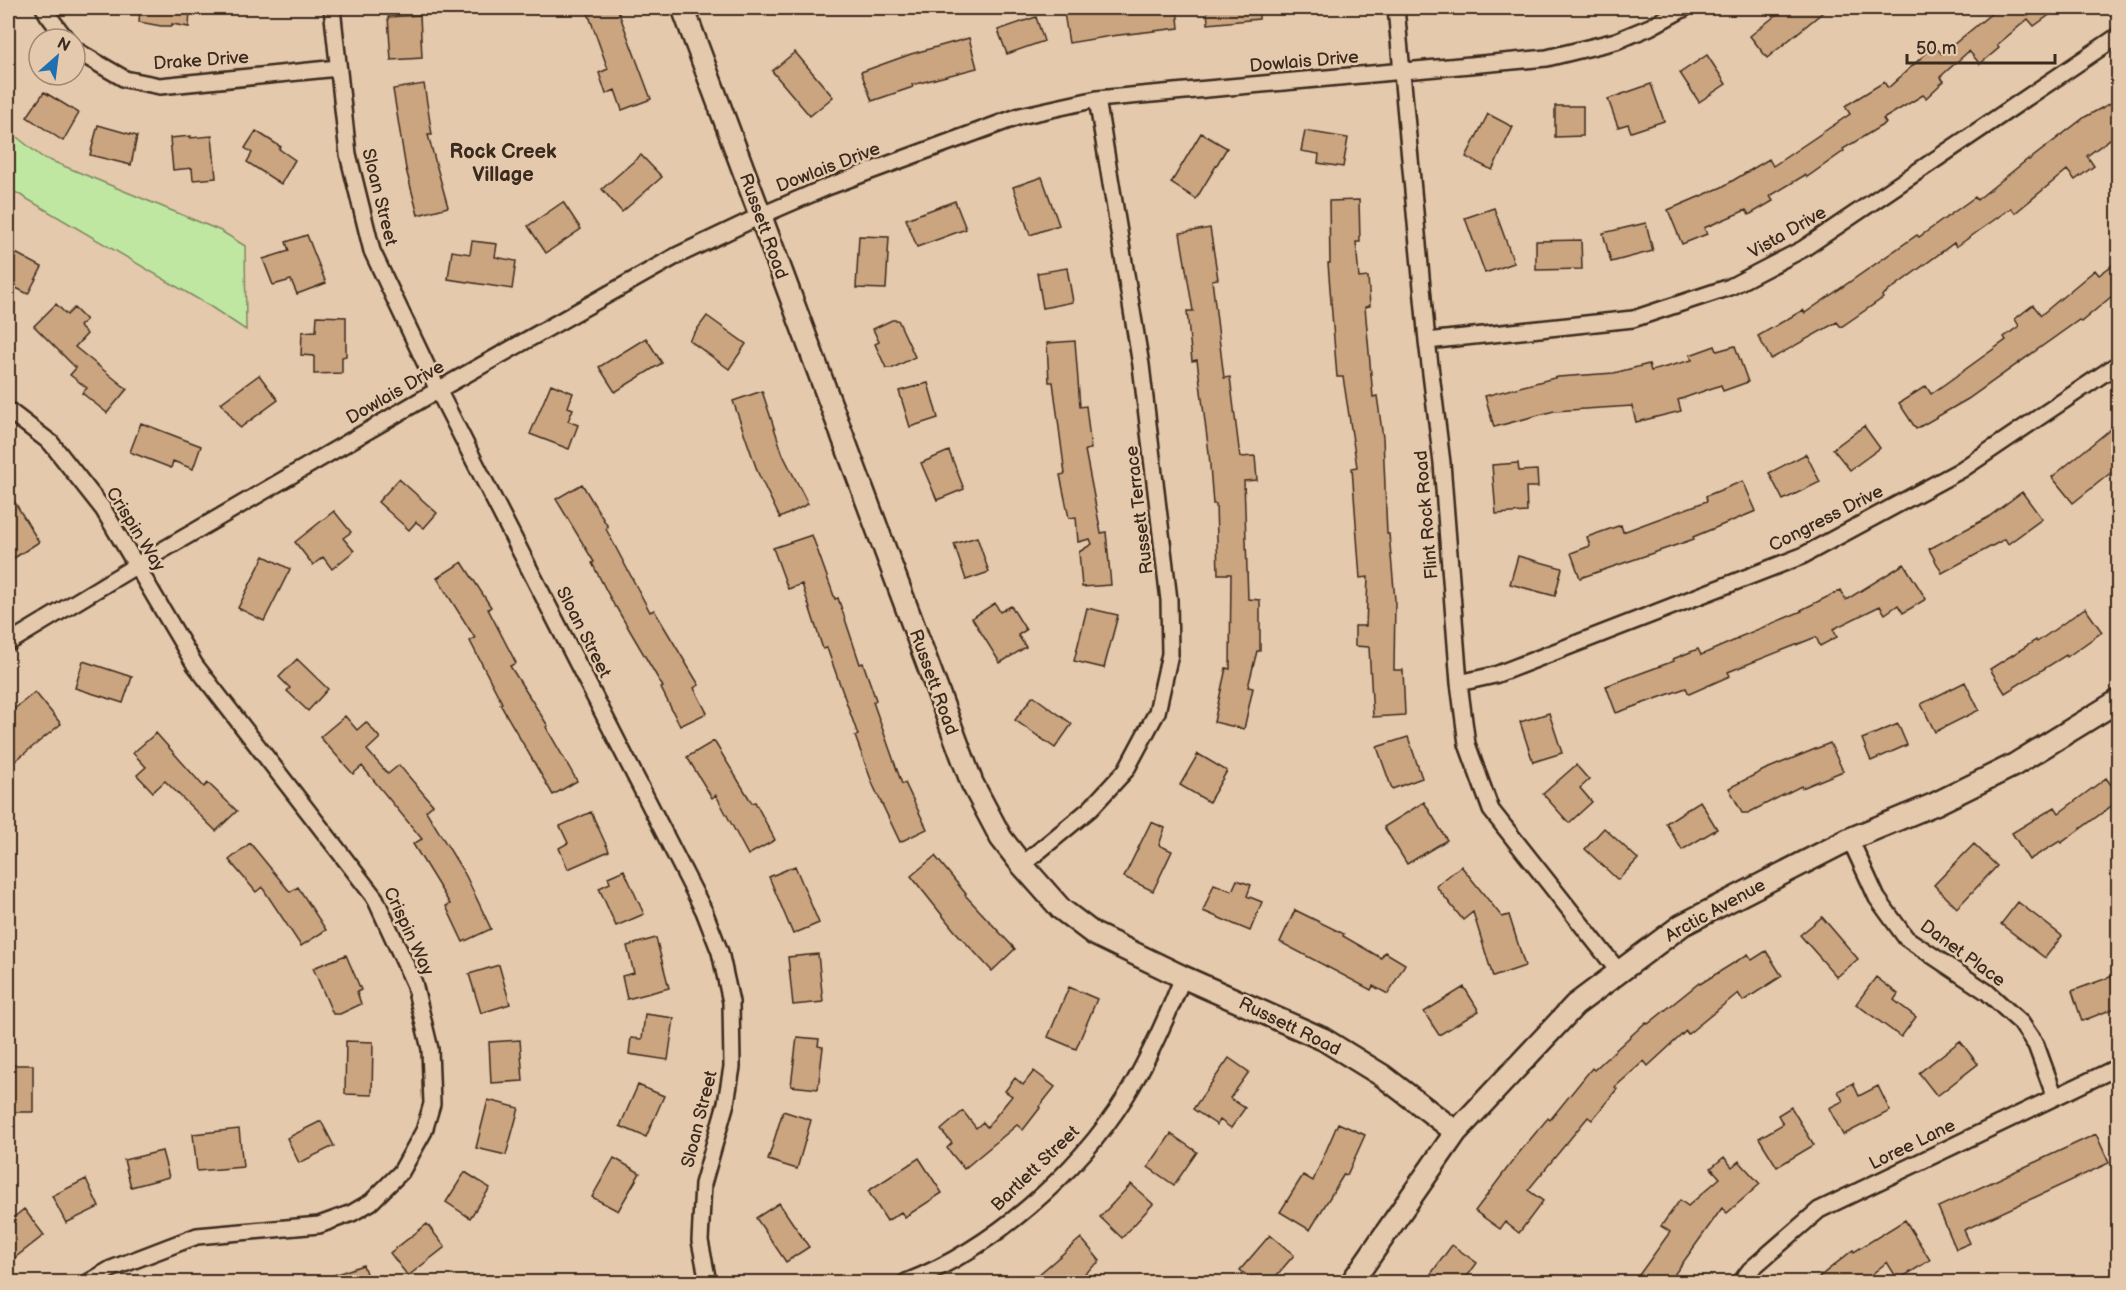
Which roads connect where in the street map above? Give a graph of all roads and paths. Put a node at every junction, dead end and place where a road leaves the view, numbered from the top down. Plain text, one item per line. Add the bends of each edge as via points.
1 (45, 8) edge
2 (332, 8) edge
3 (682, 8) edge
4 (1396, 8) edge
5 (1685, 8) edge
6 (57, 27) edge
7 (2118, 36) edge
8 (87, 57) edge
9 (338, 68) junction
10 (1402, 72) junction
11 (1098, 99) junction
12 (760, 216) junction
13 (1428, 341) junction
14 (2118, 364) edge
15 (438, 390) junction
16 (8, 410) edge
17 (137, 565) junction
18 (8, 643) edge
19 (1459, 683) junction
20 (2118, 701) edge
21 (1850, 839) junction
22 (1022, 865) junction
23 (1619, 972) junction
24 (1183, 977) junction
25 (2118, 1067) edge
26 (2055, 1097) junction
27 (1456, 1132) junction
28 (88, 1282) edge
29 (708, 1282) edge
30 (906, 1282) edge
31 (1352, 1282) edge
32 (1741, 1282) edge

1 - 6 street
2 - 9 street, Sloan Street
3 - 12 street, Russett Road
4 - 10 street, Flint Rock Road
5 - 10 street, Dowlais Drive via 1616,41 1547,57
7 - 13 street, Vista Drive via 1803,249 1730,287 1633,319
8 - 9 street, Drake Drive via 125,79 160,86
9 - 15 street, Sloan Street via 348,154 372,252
10 - 11 street, Dowlais Drive
10 - 13 street, Flint Rock Road
11 - 12 street, Dowlais Drive via 1020,116 827,187
11 - 22 street, Russett Terrace via 1141,365 1170,600 1170,654 1157,712 1126,770 1090,809
12 - 15 street, Dowlais Drive via 676,256
12 - 22 street, Russett Road via 972,783 1000,838
13 - 19 street, Flint Rock Road
14 - 19 street, Congress Drive via 1961,470 1802,556 1495,675
15 - 17 street, Dowlais Drive
15 - 29 street, Sloan Street via 704,911 720,952 731,1002 732,1067 703,1184 700,1240
16 - 17 street, Crispin Way via 51,443 103,509
17 - 18 street, Dowlais Drive
17 - 28 street, Crispin Way via 195,664 375,898 414,983 430,1049 432,1104 424,1131 401,1172 371,1202 352,1213 319,1225 197,1236 111,1269
19 - 23 street, Flint Rock Road via 1467,744 1491,810
20 - 21 street, Arctic Avenue via 2014,765 1935,804
21 - 23 street, Arctic Avenue via 1682,925
21 - 26 street, Danet Place via 1877,897 1906,938 1986,992 2021,1023 2036,1045
22 - 24 street, Russett Road via 1061,909 1094,934
23 - 27 street, Arctic Avenue via 1575,1005
24 - 27 street, Russett Road via 1323,1039 1383,1076
24 - 30 street, Bartlett Street via 1164,1025 1126,1096 1080,1156 1016,1219 938,1270
25 - 26 street, Loree Lane
26 - 32 street, Loree Lane via 1819,1210
27 - 31 street, Arctic Avenue

